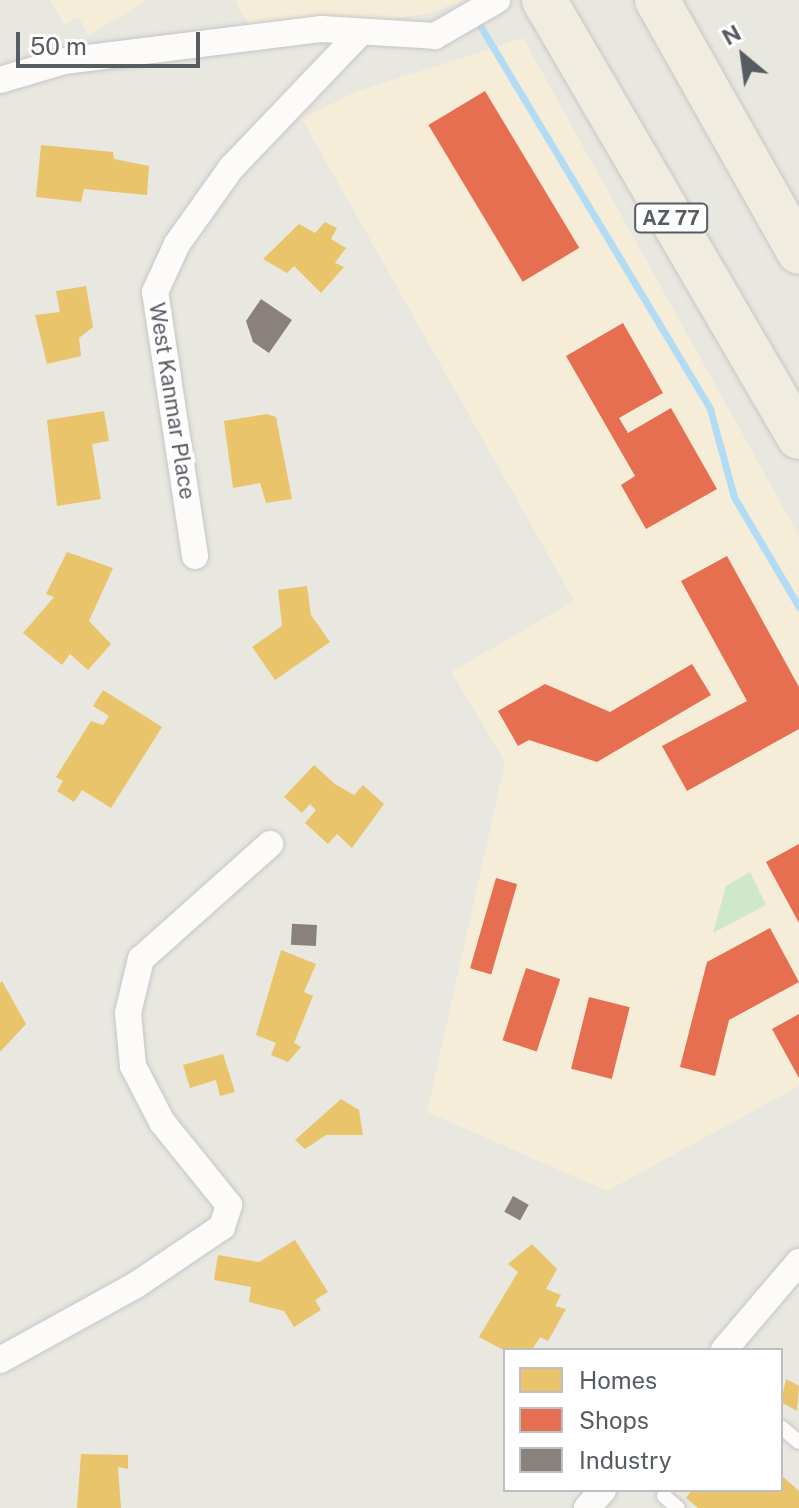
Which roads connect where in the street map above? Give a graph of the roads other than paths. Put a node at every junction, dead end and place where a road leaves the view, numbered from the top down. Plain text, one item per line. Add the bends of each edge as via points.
1 (497, 0) edge
2 (544, 0) edge
3 (657, 0) edge
4 (357, 36) junction
5 (0, 80) edge
6 (799, 252) edge
7 (799, 437) edge
8 (195, 556) dead end
9 (270, 844) dead end
10 (799, 1262) edge
11 (726, 1348) edge
12 (0, 1360) edge
13 (783, 1429) edge
14 (799, 1442) edge
15 (601, 1492) edge
16 (664, 1496) dead end
17 (587, 1508) edge
18 (678, 1508) edge

1 - 4 street via 435,36
2 - 7 highway, AZ 77
3 - 6 highway
4 - 5 street via 322,29 82,58
4 - 8 street, West Kanmar Place via 232,167 177,244 155,292
9 - 12 street via 141,959 128,1013 133,1066 162,1122 229,1205 222,1227 136,1285
10 - 11 street
13 - 14 lane
15 - 17 street
16 - 18 lane

